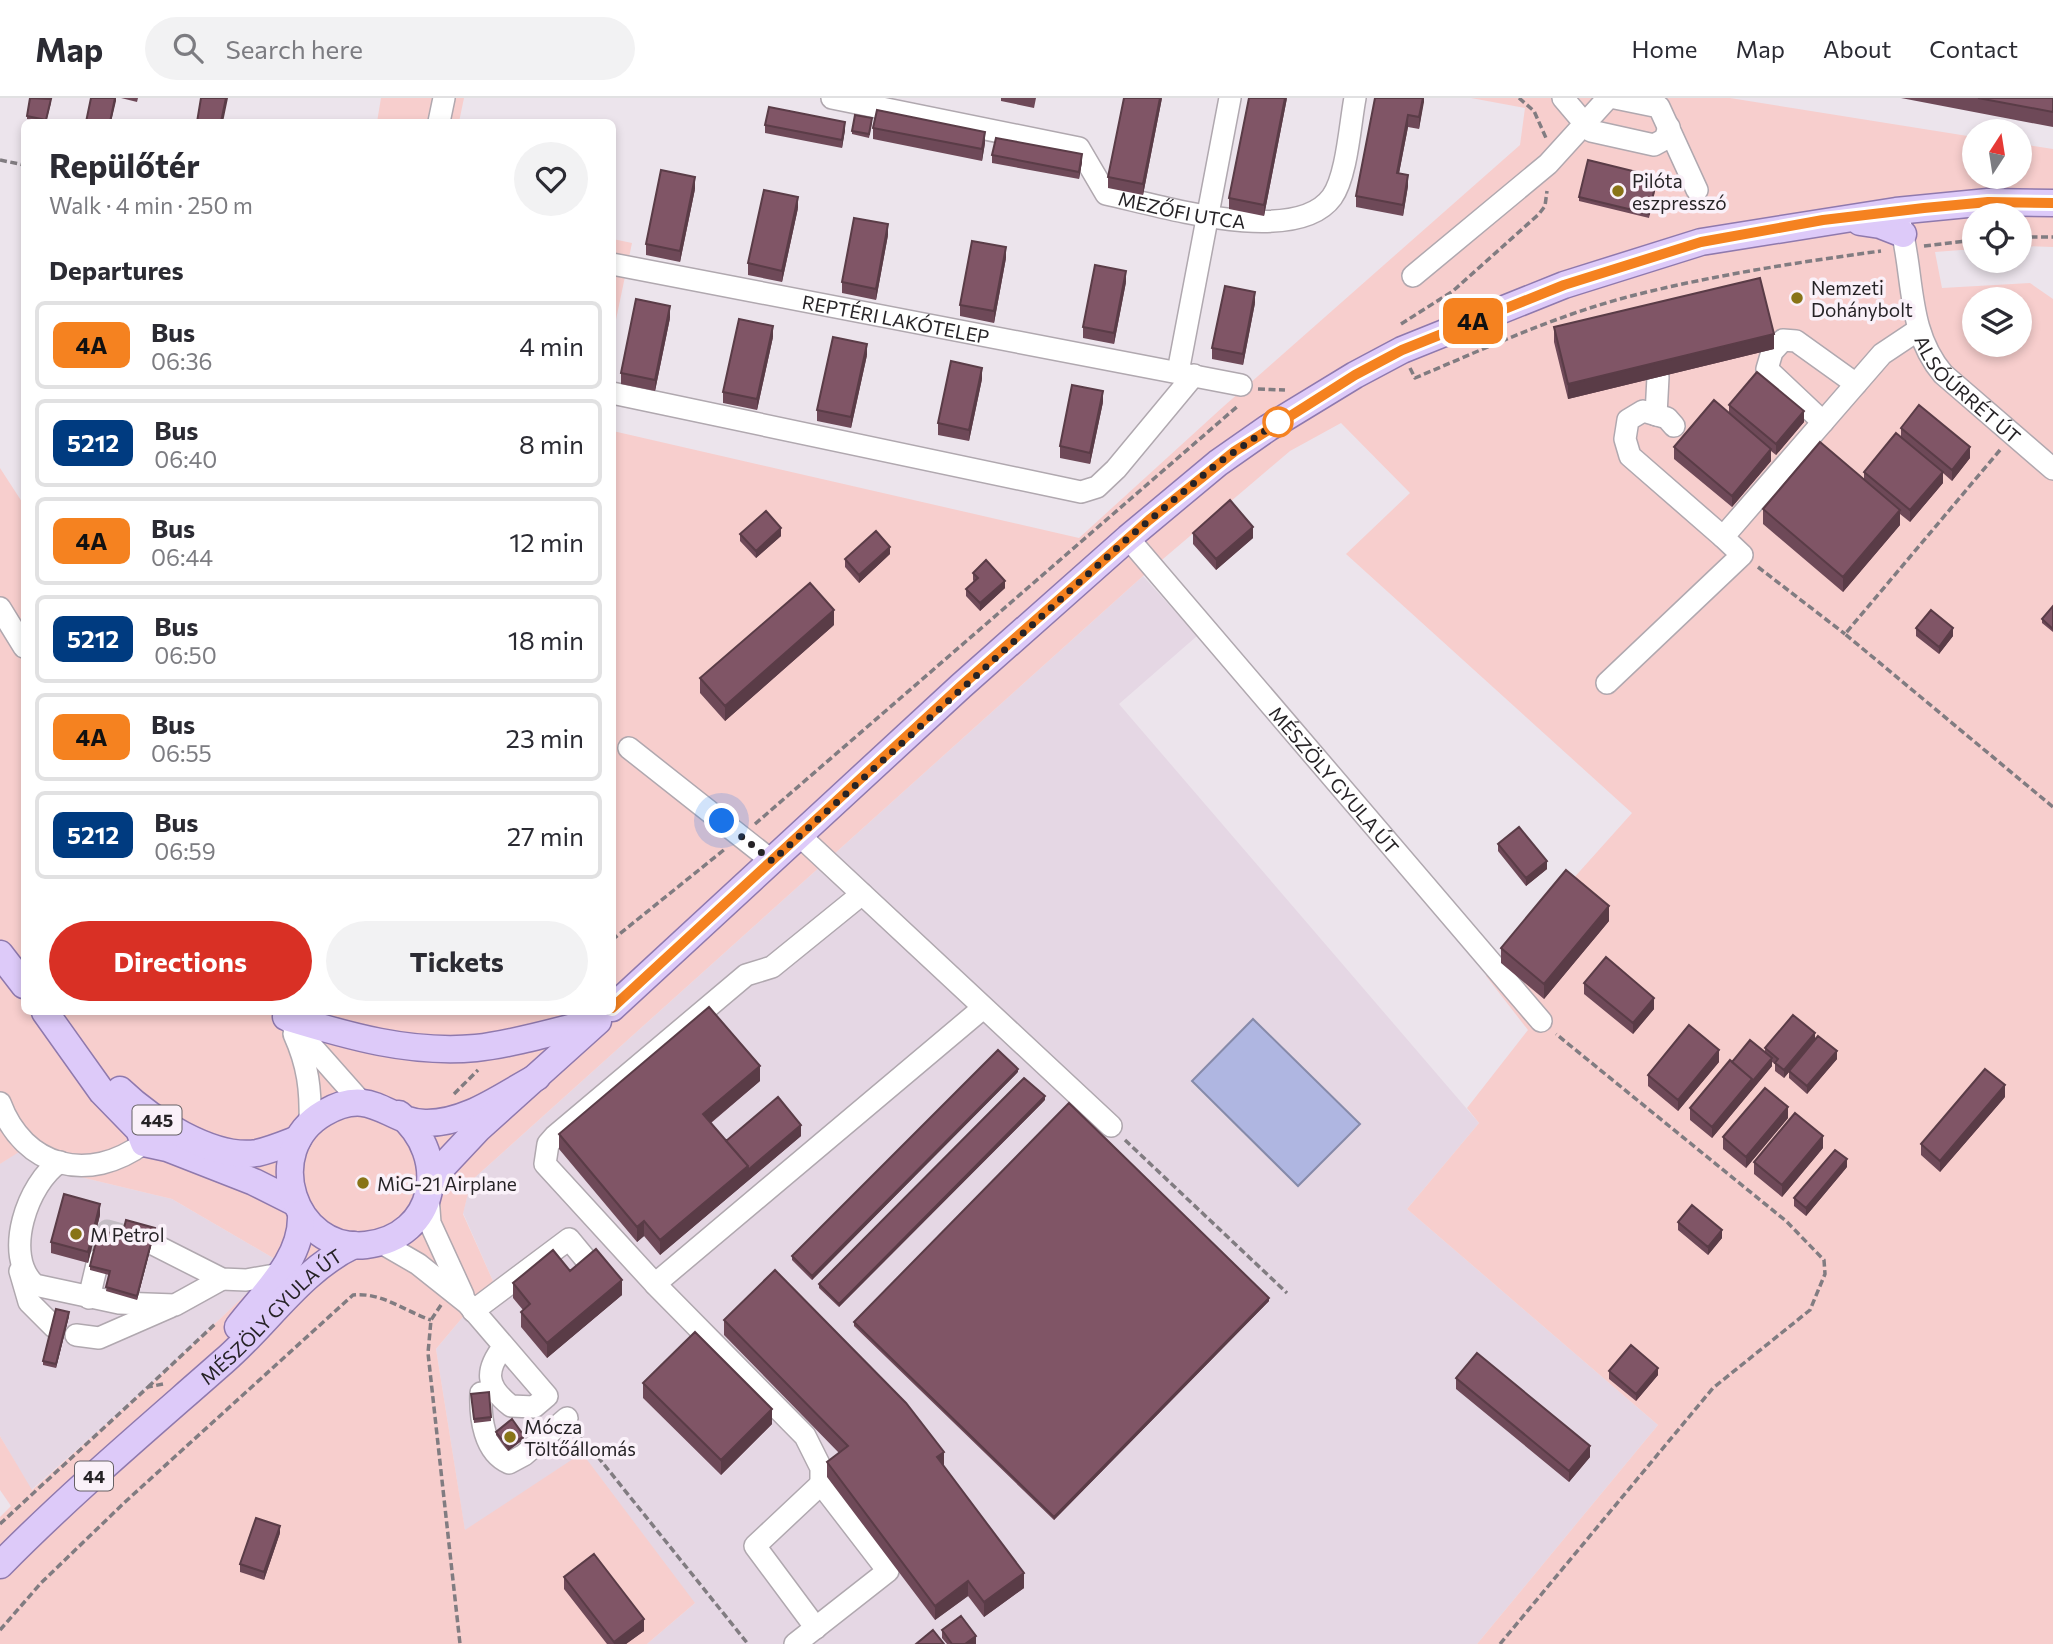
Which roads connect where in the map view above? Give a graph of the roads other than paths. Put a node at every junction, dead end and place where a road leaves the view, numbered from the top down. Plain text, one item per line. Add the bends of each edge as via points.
1 (444, 98) edge
2 (832, 98) edge
3 (1230, 98) edge
4 (1355, 98) edge
5 (1563, 98) edge
6 (1608, 98) edge
7 (1615, 98) edge
8 (1650, 103) edge
9 (440, 119) edge
10 (1584, 124) junction
11 (1668, 127) junction
12 (1697, 190) dead end
13 (2053, 203) edge
14 (1208, 215) junction
15 (1901, 231) junction
16 (616, 265) edge
17 (1413, 276) dead end
18 (1918, 330) junction
19 (1186, 373) junction
20 (1658, 377) edge
21 (1856, 384) junction
22 (1248, 391) road end
23 (616, 394) edge
24 (1823, 422) junction
25 (2053, 469) edge
26 (1723, 537) junction
27 (1128, 538) junction
28 (0, 608) edge
29 (21, 642) edge
30 (1607, 683) dead end
31 (629, 748) dead end
32 (800, 836) junction
33 (772, 861) junction
34 (862, 894) junction
35 (0, 954) edge
36 (21, 981) edge
37 (616, 1005) edge
38 (983, 1008) junction
39 (48, 1015) edge
40 (48, 1015) edge
41 (283, 1015) edge
42 (284, 1015) edge
43 (286, 1015) edge
44 (602, 1015) edge
45 (605, 1015) edge
46 (1541, 1021) road end
47 (537, 1077) junction
48 (0, 1103) edge
49 (362, 1103) junction
50 (399, 1114) junction
51 (1111, 1126) road end
52 (304, 1131) junction
53 (144, 1143) junction
54 (60, 1162) junction
55 (430, 1187) junction
56 (298, 1208) junction
57 (145, 1240) tunnel mouth
58 (380, 1242) junction
59 (20, 1244) junction
60 (354, 1245) junction
61 (99, 1260) tunnel mouth
62 (589, 1262) edge
63 (279, 1274) junction
64 (222, 1279) junction
65 (655, 1284) junction
66 (89, 1298) junction
67 (175, 1305) junction
68 (470, 1307) junction
69 (54, 1327) edge
70 (76, 1335) dead end
71 (178, 1386) junction
72 (567, 1418) road end
73 (821, 1484) junction
74 (0, 1565) edge
75 (816, 1628) junction
76 (795, 1644) edge

1 - 9 street
2 - 14 street, MEZŐFI UTCA via 1079,148 1106,194
3 - 14 street
4 - 14 street, MEZŐFI UTCA via 1339,185 1320,208 1278,223
5 - 10 street
6 - 10 street
7 - 8 street
8 - 11 street
10 - 11 street via 1591,131 1654,145 1665,139
10 - 17 street via 1548,163
11 - 12 street
13 - 15 main road via 1988,202
14 - 19 street
15 - 18 street, ALSÓÚRRÉT ÚT
15 - 27 main road, MÉSZÖLY GYULA ÚT / 44 via 1823,220 1701,242 1564,285 1402,350 1268,428
16 - 19 street, REPTÉRI LAKÓTELEP
18 - 21 street via 1882,354
18 - 25 street, ALSÓÚRRÉT ÚT via 1924,350 1942,374
19 - 22 street, REPTÉRI LAKÓTELEP
19 - 23 street via 1116,469 1097,487 1081,492
20 - 26 street via 1665,420 1643,411 1628,420 1625,439 1630,456
21 - 24 street
21 - 24 street via 1796,341 1783,340 1772,352 1767,369
24 - 26 street
26 - 30 street via 1742,555
27 - 32 main road, MÉSZÖLY GYULA ÚT / 44
27 - 46 street, MÉSZÖLY GYULA ÚT
28 - 29 street
31 - 33 street
32 - 33 main road, MÉSZÖLY GYULA ÚT / 44
32 - 34 street
33 - 37 main road, MÉSZÖLY GYULA ÚT / 44
34 - 38 street
34 - 65 street via 772,967 746,975 548,1144 545,1164
35 - 36 main road
38 - 51 street
38 - 65 street
39 - 52 main road, 445 via 128,1098 187,1136 247,1153
40 - 53 main road, 445 via 102,1092 139,1130
41 - 52 street via 307,1067
42 - 49 street
43 - 44 main road via 368,1041 415,1049 478,1048
45 - 47 main road, MÉSZÖLY GYULA ÚT / 44
47 - 50 main road, MÉSZÖLY GYULA ÚT / 44 via 457,1117 423,1123
47 - 55 main road, MÉSZÖLY GYULA ÚT / 44 via 478,1129
48 - 54 street via 23,1143
49 - 50 main road, MÉSZÖLY GYULA ÚT / 44
49 - 52 main road via 335,1107
50 - 55 main road via 422,1138 431,1164
52 - 56 main road, MÉSZÖLY GYULA ÚT / 44 via 289,1174
53 - 54 street via 95,1165
53 - 56 main road, 445 via 254,1182
54 - 59 street via 34,1188
55 - 58 main road, MÉSZÖLY GYULA ÚT / 44 via 412,1223
55 - 68 street via 430,1223
56 - 60 main road, MÉSZÖLY GYULA ÚT / 44 via 319,1233
56 - 63 main road, MÉSZÖLY GYULA ÚT / 44 via 302,1232
57 - 64 street
58 - 60 main road, MÉSZÖLY GYULA ÚT / 44
58 - 68 street via 418,1264
59 - 66 street via 23,1268 35,1284
59 - 69 street via 24,1291
60 - 71 main road, MÉSZÖLY GYULA ÚT / 44 via 317,1268 225,1361
61 - 66 street
62 - 68 street via 569,1239
63 - 64 street
63 - 71 main road, MÉSZÖLY GYULA ÚT / 44
64 - 67 street
65 - 73 street via 805,1436 821,1468
66 - 67 street
67 - 70 street via 99,1338
68 - 72 street via 498,1354 482,1379 480,1396 483,1426 499,1459 509,1463 524,1455
71 - 74 main road, MÉSZÖLY GYULA ÚT / 44
73 - 75 street via 755,1546
73 - 75 street via 888,1571
75 - 76 street

